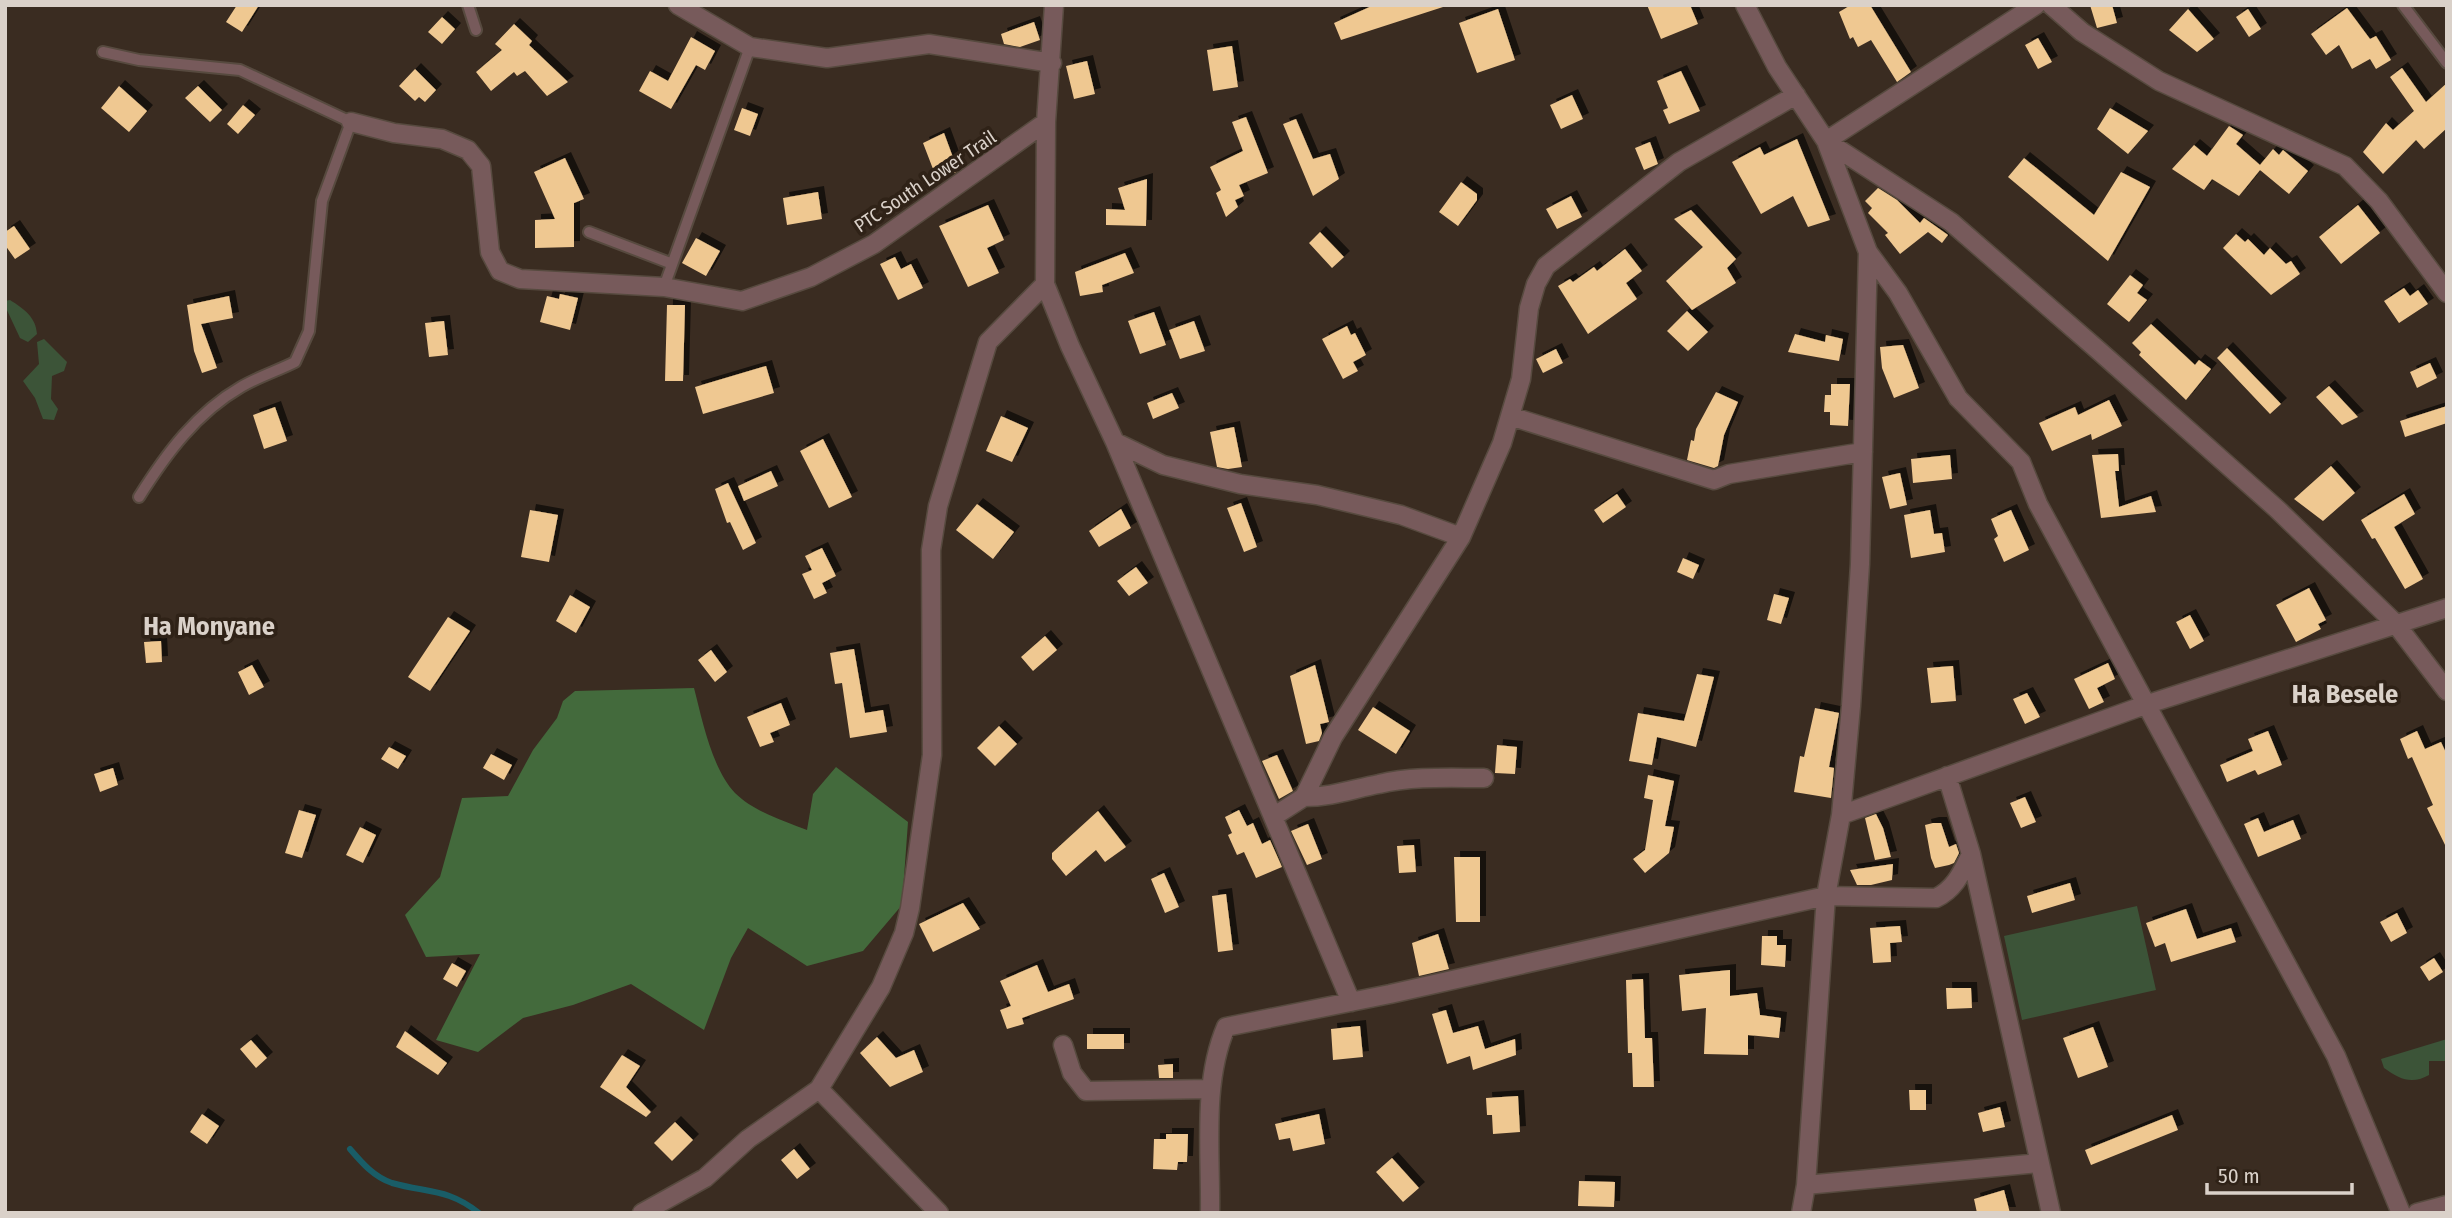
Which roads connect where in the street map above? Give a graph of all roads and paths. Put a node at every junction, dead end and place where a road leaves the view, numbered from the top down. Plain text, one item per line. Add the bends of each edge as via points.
1 (468, 5) edge
2 (678, 5) edge
3 (1054, 5) edge
4 (1745, 5) edge
5 (2036, 5) edge
6 (2051, 5) edge
7 (2403, 5) edge
8 (476, 30) dead end
9 (750, 47) junction
10 (103, 52) dead end
11 (1052, 63) junction
12 (2447, 63) edge
13 (1796, 95) junction
14 (351, 122) junction
15 (1046, 122) junction
16 (1826, 141) junction
17 (589, 232) dead end
18 (1868, 252) junction
19 (670, 263) junction
20 (1045, 284) junction
21 (664, 287) junction
22 (2447, 293) edge
23 (1510, 416) junction
24 (1115, 442) junction
25 (1863, 452) junction
26 (139, 497) dead end
27 (1461, 537) junction
28 (2447, 608) edge
29 (2395, 623) junction
30 (2447, 691) edge
31 (2145, 705) junction
32 (1947, 776) junction
33 (1484, 778) dead end
34 (1304, 797) junction
35 (1841, 814) junction
36 (1273, 817) junction
37 (1971, 854) junction
38 (1826, 896) junction
39 (1351, 1002) junction
40 (1063, 1045) dead end
41 (819, 1089) junction
42 (1211, 1089) junction
43 (2039, 1163) junction
44 (1806, 1185) junction
45 (2447, 1205) edge
46 (642, 1213) edge
47 (939, 1213) edge
48 (1210, 1213) edge
49 (1801, 1213) edge
50 (2050, 1213) edge
51 (2402, 1213) edge
52 (2417, 1213) edge

1 - 8 lane
2 - 9 street
3 - 11 street
4 - 13 street
5 - 16 street
6 - 22 street via 2082,32 2159,81 2345,166 2379,201
7 - 12 lane
9 - 11 street via 827,58 929,44
9 - 19 lane
10 - 14 lane via 240,70
11 - 15 street
13 - 16 street
13 - 23 street via 1679,162 1546,266 1529,308 1521,379
14 - 21 street, PTC South Lower Trail via 442,139 468,150 481,166 490,252 500,271 520,279
14 - 26 lane via 322,201 309,331 295,362 212,407 169,450
15 - 20 street
15 - 21 street, PTC South Lower Trail via 901,227 811,277 742,301
16 - 18 street
16 - 29 street via 1951,222 2277,509
17 - 19 lane
18 - 25 street
18 - 31 street via 1899,293 1958,398 2021,462 2038,504
19 - 21 lane
20 - 24 street
20 - 41 street via 988,342 938,506 931,550 932,755 910,908 881,987
23 - 25 street via 1714,480
23 - 27 street
24 - 27 street via 1163,465 1401,515
24 - 36 street
25 - 35 street via 1860,564
27 - 34 street via 1333,737
28 - 29 street
29 - 30 street
29 - 31 street
31 - 32 street
31 - 51 street via 2336,1056
32 - 35 street
32 - 37 street
33 - 34 street via 1416,778 1327,797
34 - 36 street
35 - 38 street
36 - 39 street
37 - 38 street via 1957,881 1936,898
37 - 43 street
38 - 39 street
38 - 44 street
39 - 42 street via 1226,1027 1217,1049
40 - 42 street via 1072,1073 1086,1091
41 - 46 street via 748,1139 705,1178
41 - 47 street
42 - 48 street
43 - 44 street
43 - 50 street
44 - 49 street
45 - 52 street

